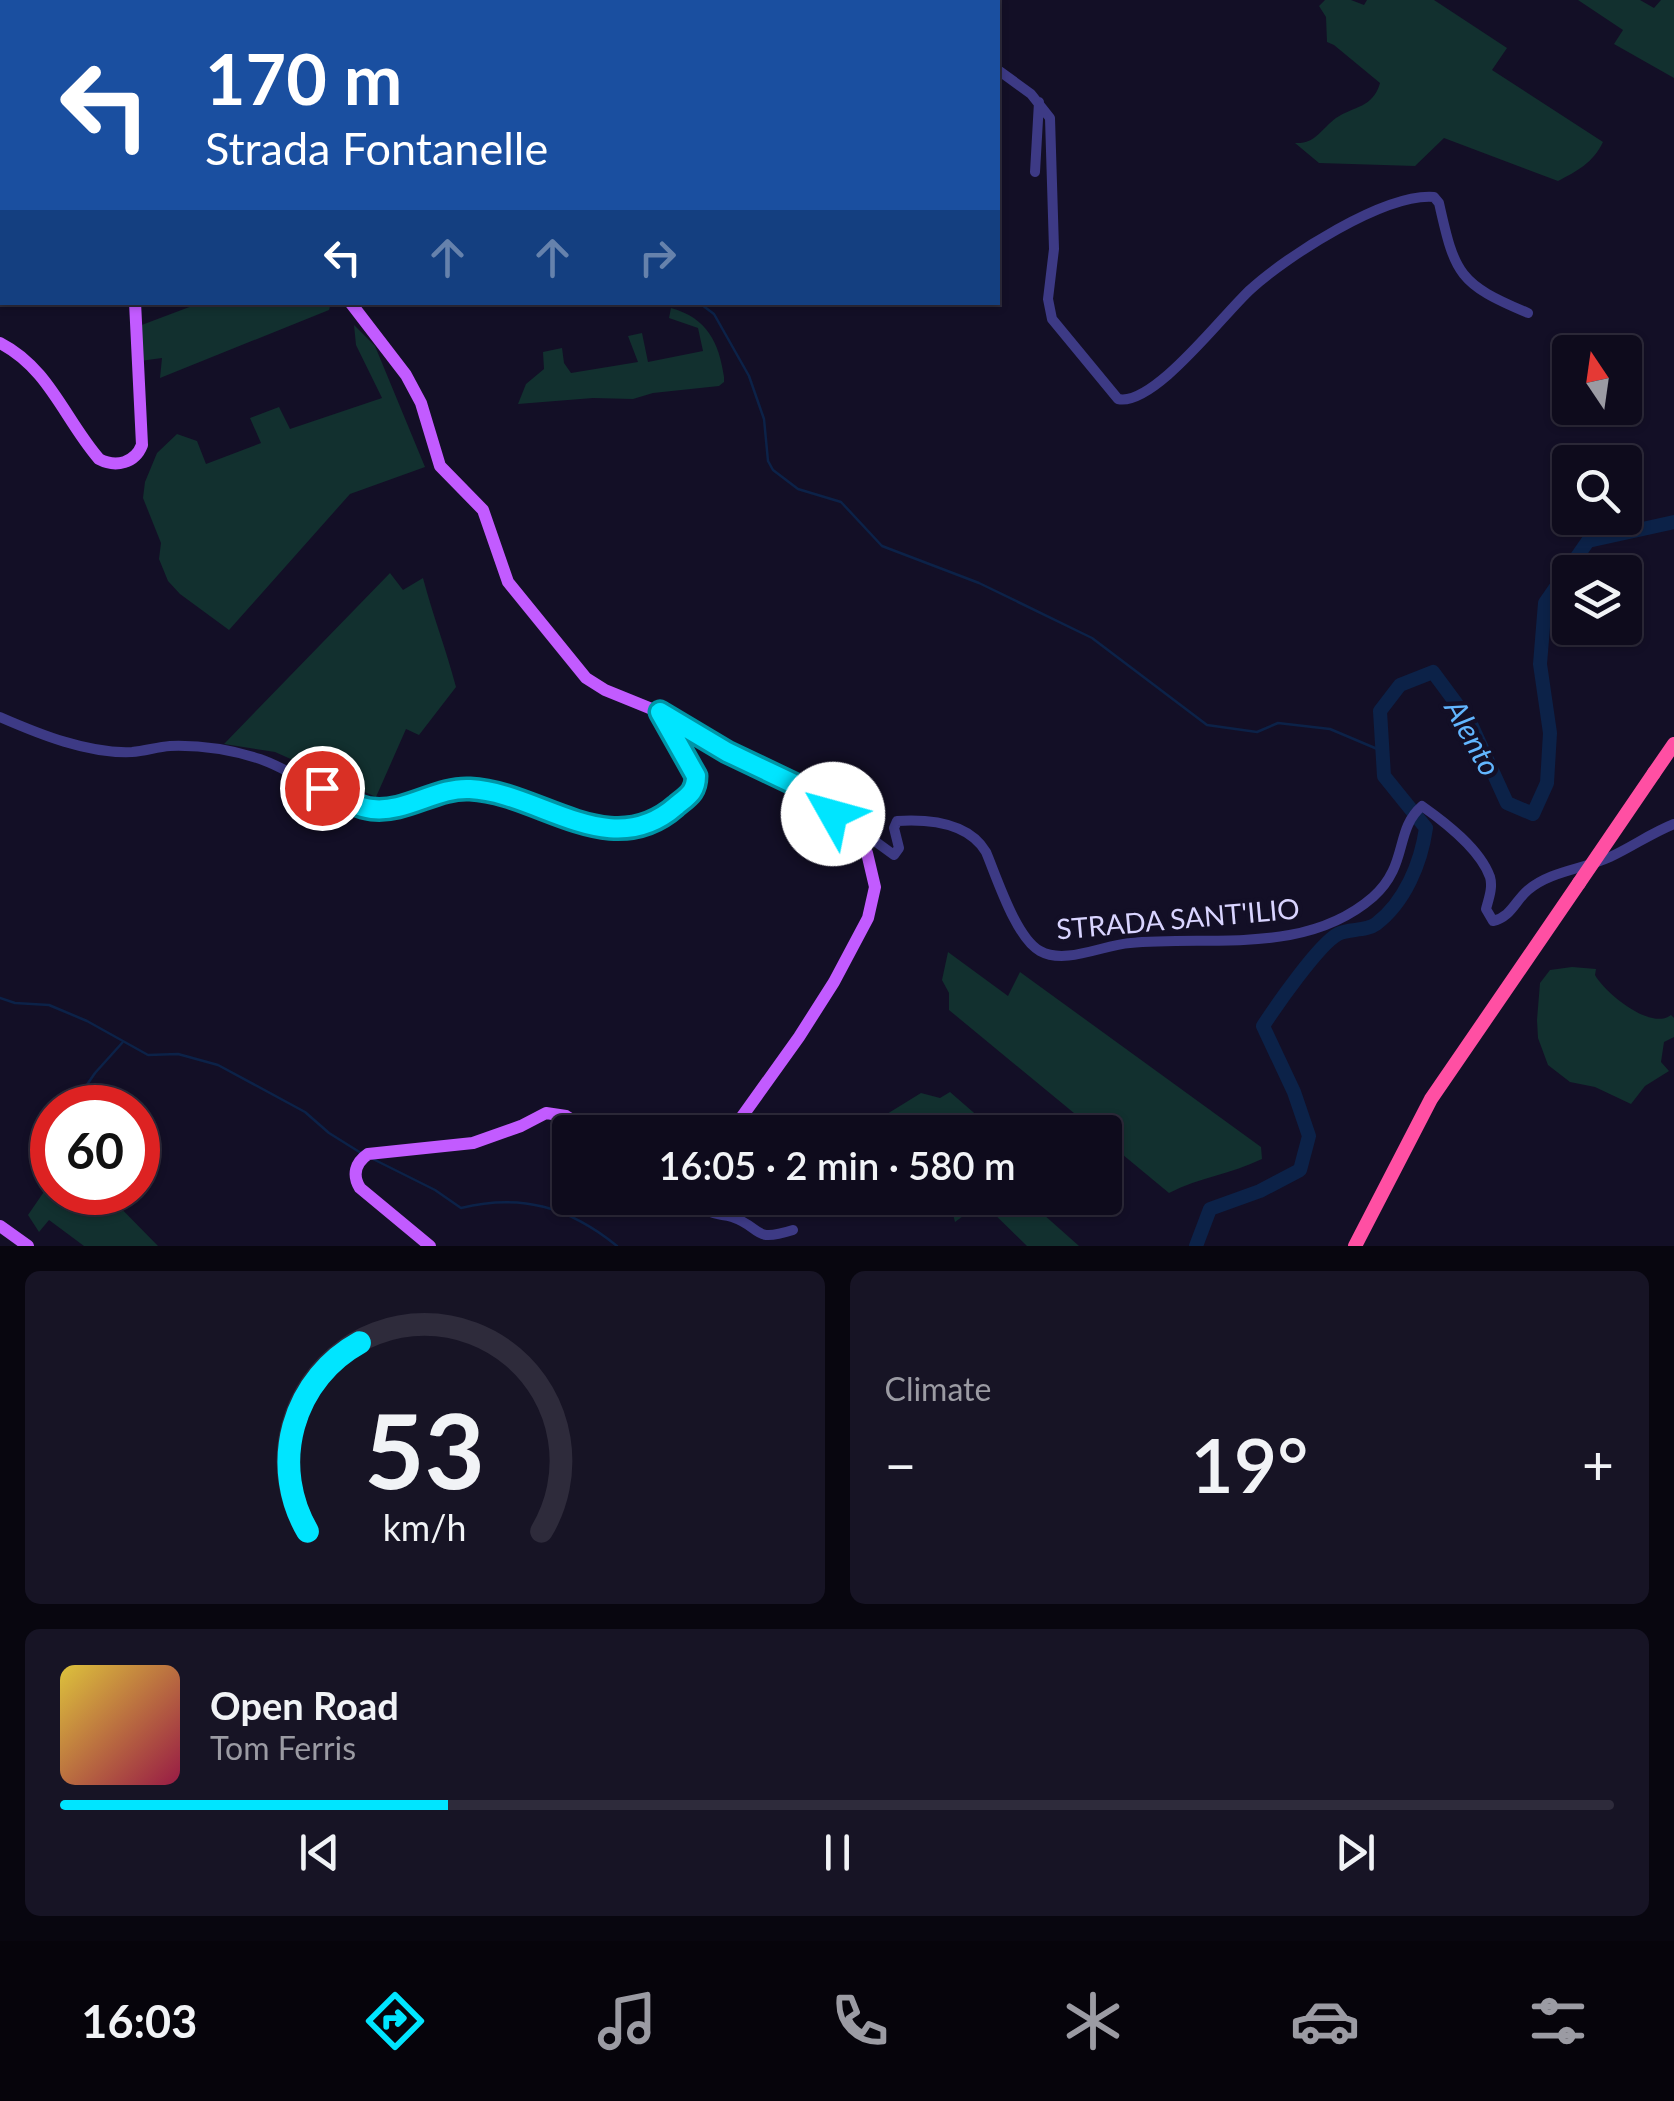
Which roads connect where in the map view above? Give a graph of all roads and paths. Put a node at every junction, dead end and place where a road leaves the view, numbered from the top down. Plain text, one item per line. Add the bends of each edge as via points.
1 (832, 0) edge
2 (844, 0) edge
3 (1000, 72) edge
4 (1039, 102) junction
5 (1036, 172) dead end
6 (135, 305) edge
7 (352, 305) edge
8 (1528, 313) dead end
9 (0, 344) edge
10 (660, 712) junction
11 (0, 717) edge
12 (1674, 744) edge
13 (833, 814) junction
14 (1674, 824) edge
15 (559, 1115) edge
16 (748, 1115) edge
17 (714, 1215) edge
18 (0, 1226) edge
19 (793, 1230) dead end
20 (28, 1246) edge
21 (430, 1246) edge
22 (1355, 1246) edge

1 - 2 street
3 - 4 street
4 - 5 street
4 - 8 street via 1052,138 1052,319 1118,400 1143,394 1293,254 1426,196 1439,203 1463,277 1486,296
6 - 9 main road via 142,445 124,463 99,459 40,374
7 - 10 main road via 421,402 440,466 483,510 508,582 586,678
10 - 11 street via 696,786 673,810 629,828 600,828 466,788 372,809 259,758 195,746 103,749
10 - 13 main road via 811,792
12 - 22 highway, bridge via 1431,1099
13 - 14 street, STRADA SANT'ILIO via 894,855 897,821 968,832 986,852 1030,945 1051,956 1134,942 1265,939 1315,929 1372,898 1392,876 1408,818 1422,806 1480,860 1491,880 1491,920 1504,918 1527,890
13 - 16 main road via 872,864 872,907 834,982
15 - 21 main road via 546,1113 472,1142 363,1157 355,1173 360,1188
17 - 19 street via 770,1237
18 - 20 main road

